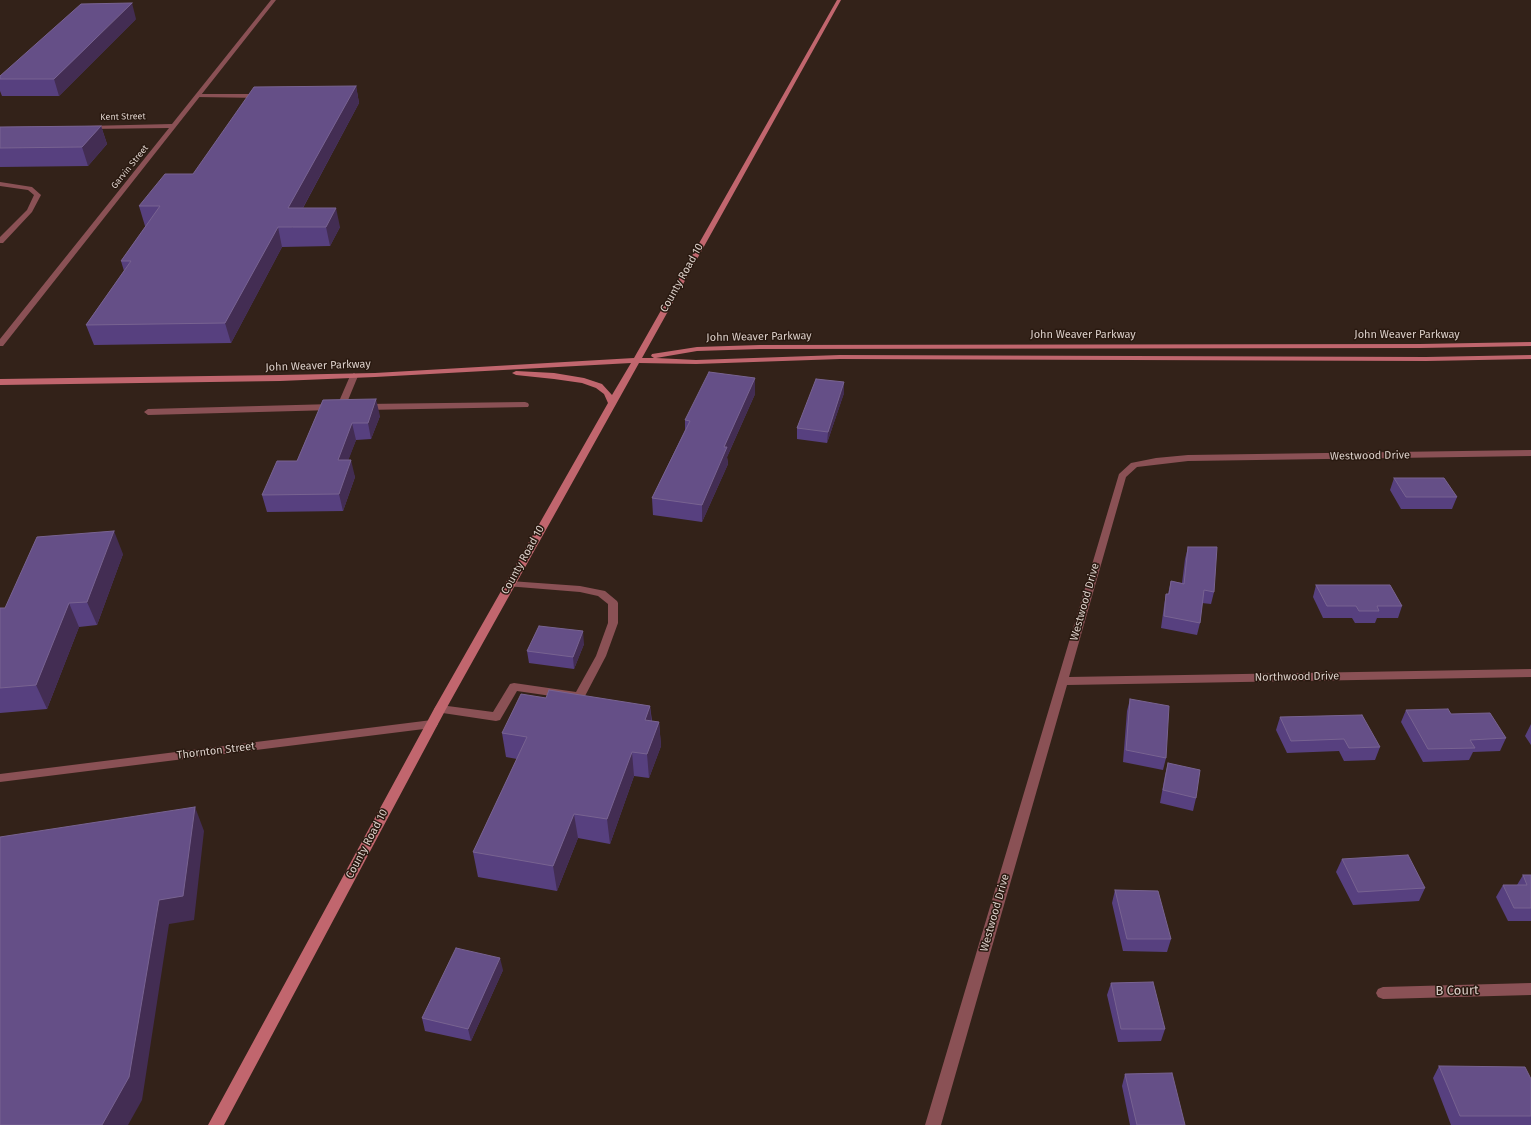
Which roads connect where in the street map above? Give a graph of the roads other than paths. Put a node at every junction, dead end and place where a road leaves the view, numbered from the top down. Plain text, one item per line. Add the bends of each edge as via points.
1 (282, 0) edge
2 (838, 0) edge
3 (273, 1) edge
4 (198, 96) junction
5 (269, 96) edge
6 (174, 126) junction
7 (79, 127) edge
8 (0, 184) edge
9 (0, 241) edge
10 (0, 344) edge
11 (1531, 344) edge
12 (1531, 357) edge
13 (635, 360) junction
14 (480, 370) junction
15 (354, 376) junction
16 (0, 382) edge
17 (612, 402) junction
18 (525, 405) dead end
19 (341, 407) junction
20 (148, 412) dead end
21 (1531, 453) edge
22 (510, 584) junction
23 (1531, 672) edge
24 (1063, 681) junction
25 (440, 709) junction
26 (432, 724) junction
27 (0, 778) edge
28 (1531, 989) edge
29 (1383, 993) dead end
30 (216, 1125) edge
31 (932, 1125) edge

1 - 3 street
2 - 13 main road, County Road 10
3 - 4 street, Garvin Street
4 - 5 street
4 - 6 street, Garvin Street
6 - 7 street, Kent Street
6 - 10 street, Garvin Street
8 - 9 street via 30,188 38,195 30,211
11 - 13 main road, John Weaver Parkway via 760,347 697,349
12 - 13 main road, John Weaver Parkway via 840,357 696,362
13 - 14 main road, John Weaver Parkway
13 - 17 main road, County Road 10
14 - 15 main road, John Weaver Parkway
14 - 17 main road via 584,381 599,386
15 - 16 main road, John Weaver Parkway
15 - 19 street
17 - 22 main road, County Road 10
18 - 19 street
19 - 20 street
21 - 24 street, Westwood Drive via 1188,458 1134,465 1122,476 1115,496
22 - 25 main road, County Road 10
22 - 25 street via 580,589 601,593 613,603 613,623 601,656 579,696 514,687 496,718
23 - 24 street, Northwood Drive
24 - 31 street, Westwood Drive
25 - 26 main road, County Road 10
26 - 27 street, Thornton Street
26 - 30 main road, County Road 10
28 - 29 street, B Court

